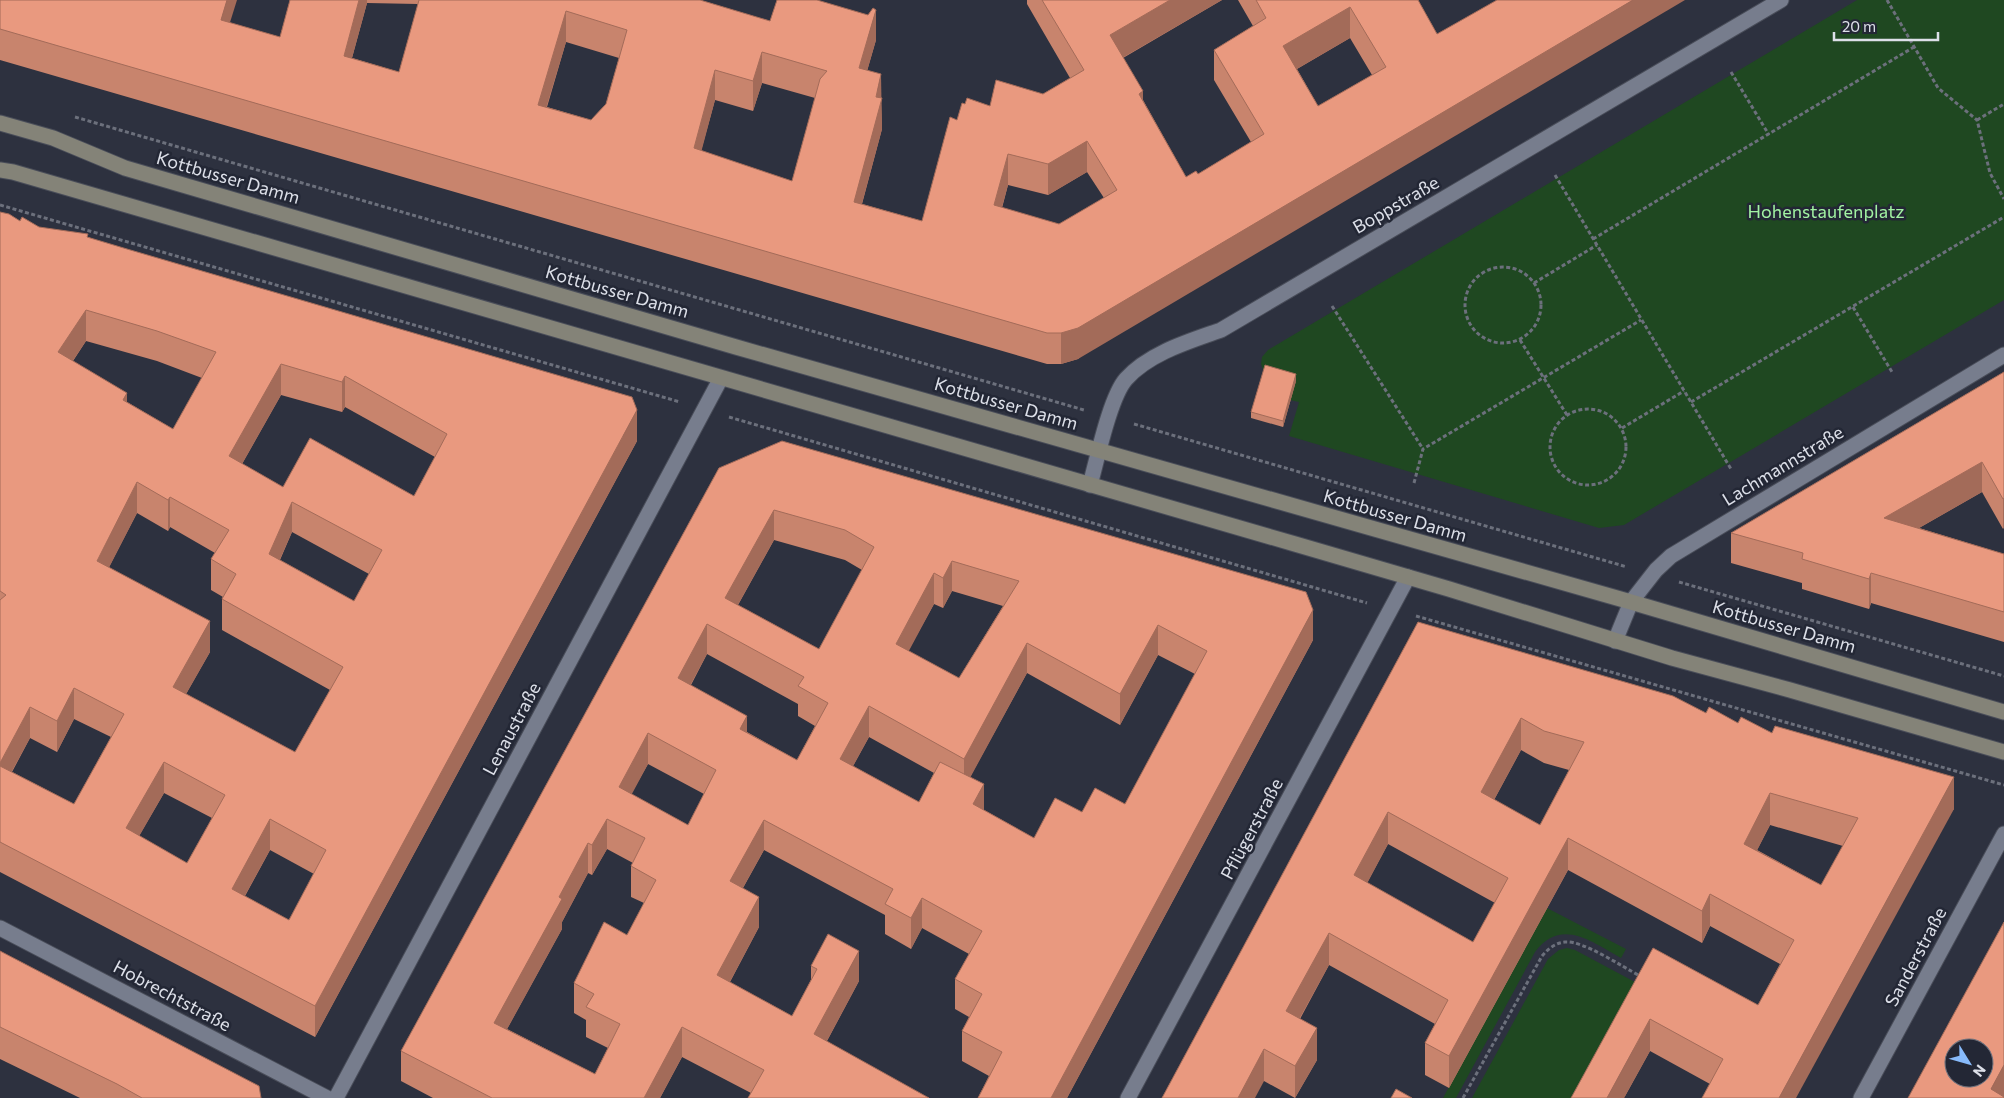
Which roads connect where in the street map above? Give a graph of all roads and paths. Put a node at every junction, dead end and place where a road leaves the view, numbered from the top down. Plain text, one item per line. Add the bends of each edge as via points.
1 (1781, 0) edge
2 (1887, 0) edge
3 (1914, 47) junction
4 (1731, 72) dead end
5 (2004, 104) edge
6 (69, 115) dead end
7 (1977, 120) junction
8 (0, 123) edge
9 (1769, 135) junction
10 (0, 170) edge
11 (1555, 175) dead end
12 (2004, 199) edge
13 (0, 205) edge
14 (2004, 217) edge
15 (1594, 239) junction
16 (1597, 245) junction
17 (1534, 284) junction
18 (1332, 306) dead end
19 (1852, 306) junction
20 (1642, 320) junction
21 (1520, 340) junction
22 (2004, 355) edge
23 (1892, 372) dead end
24 (1543, 377) junction
25 (720, 378) junction
26 (1684, 391) junction
27 (1033, 395) dead end
28 (666, 398) dead end
29 (1691, 402) junction
30 (1567, 415) junction
31 (750, 423) dead end
32 (1622, 428) junction
33 (1168, 434) dead end
34 (1423, 449) junction
35 (1099, 450) junction
36 (1731, 469) dead end
37 (1414, 483) dead end
38 (1090, 485) junction
39 (1625, 567) dead end
40 (1408, 577) junction
41 (1714, 592) dead end
42 (1331, 594) dead end
43 (1631, 602) junction
44 (1439, 622) dead end
45 (1615, 641) junction
46 (2004, 676) edge
47 (2004, 712) edge
48 (2004, 752) edge
49 (2004, 786) edge
50 (2004, 834) edge
51 (0, 928) edge
52 (1641, 977) edge
53 (327, 1098) edge
54 (336, 1098) edge
55 (1128, 1098) edge
56 (1463, 1098) edge
57 (1861, 1098) edge

1 - 35 street, Boppstraße via 1221,330 1176,345 1137,368 1116,396
2 - 3 path
3 - 7 path via 1938,88
3 - 9 path
4 - 9 path
5 - 7 path
6 - 27 path
7 - 12 path via 1990,173
8 - 35 main road, Kottbusser Damm via 53,138 125,168
9 - 15 path
10 - 25 main road
11 - 15 path
13 - 28 path
14 - 19 path
15 - 16 path
16 - 17 path
16 - 20 path
17 - 21 path via 1541,298 1541,310 1538,321
17 - 21 path via 1520,271 1498,267 1474,279 1467,290 1466,317 1482,338 1507,344
18 - 34 path
19 - 23 path
19 - 29 path
20 - 24 path
20 - 26 path
21 - 24 path
22 - 43 street, Lachmannstraße via 1671,556
24 - 30 path
24 - 34 path
25 - 38 main road
25 - 54 street, Lenaustraße
26 - 29 path
26 - 32 path
29 - 36 path
30 - 32 path via 1582,409 1594,409 1606,412
30 - 32 path via 1552,432 1551,458 1567,479 1579,484 1592,485 1616,474 1624,462 1626,451
31 - 42 path
33 - 39 path
34 - 37 path
35 - 38 street, Boppstraße
35 - 43 main road, Kottbusser Damm
38 - 40 main road
40 - 45 main road
40 - 55 street, Pflügerstraße
41 - 46 path
43 - 45 street, Lachmannstraße
43 - 47 main road, Kottbusser Damm
44 - 49 path
45 - 48 main road
50 - 57 street, Sanderstraße
51 - 53 street, Hobrechtstraße
52 - 56 path via 1578,943 1567,941 1549,948

